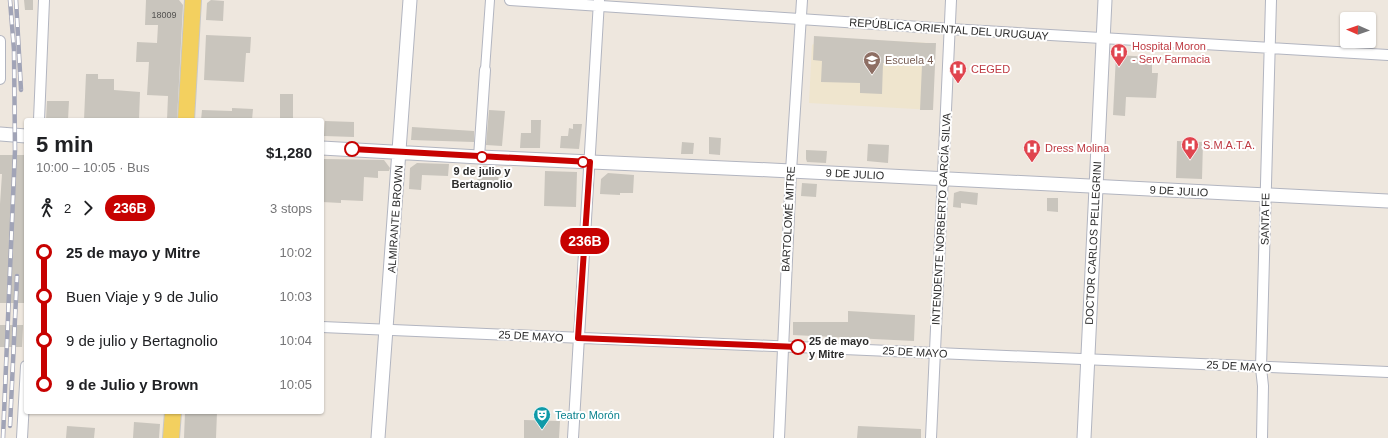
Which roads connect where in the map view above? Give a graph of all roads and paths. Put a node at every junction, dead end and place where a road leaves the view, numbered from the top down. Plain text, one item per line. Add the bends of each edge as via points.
1 (44, 0) edge
2 (193, 0) edge
3 (410, 0) edge
4 (490, 0) edge
5 (510, 0) edge
6 (802, 0) edge
7 (952, 0) edge
8 (1105, 0) edge
9 (1271, 0) edge
10 (599, 3) edge
11 (801, 19) junction
12 (950, 29) junction
13 (1103, 38) junction
14 (0, 41) edge
15 (1270, 47) junction
16 (1388, 55) edge
17 (485, 70) joint
18 (0, 79) edge
19 (38, 118) edge
20 (186, 118) edge
21 (0, 134) edge
22 (24, 136) edge
23 (324, 148) edge
24 (400, 152) junction
25 (479, 157) junction
26 (590, 162) junction
27 (791, 171) junction
28 (943, 178) junction
29 (1096, 187) junction
30 (1266, 195) junction
31 (1388, 201) edge
32 (324, 327) edge
33 (386, 329) junction
34 (578, 338) junction
35 (783, 346) junction
36 (935, 353) junction
37 (1088, 359) junction
38 (1261, 368) junction
39 (1388, 372) edge
40 (24, 402) edge
41 (173, 414) edge
42 (22, 438) edge
43 (172, 438) edge
44 (378, 438) edge
45 (573, 438) edge
46 (779, 438) edge
47 (931, 438) edge
48 (1084, 438) edge
49 (1262, 438) edge

1 - 19 street
2 - 20 main road
3 - 24 street, ALMIRANTE BROWN
4 - 17 street
5 - 10 street, REPÚBLICA ORIENTAL DEL URUGUAY
6 - 11 street, BARTOLOMÉ MITRE
7 - 12 street, INTENDENTE NORBERTO GARCÍA SILVA
8 - 13 street, DOCTOR CARLOS PELLEGRINI
9 - 15 street, SANTA FE
10 - 11 street, REPÚBLICA ORIENTAL DEL URUGUAY
10 - 26 street
11 - 12 street, REPÚBLICA ORIENTAL DEL URUGUAY
11 - 27 street, BARTOLOMÉ MITRE
12 - 13 street, REPÚBLICA ORIENTAL DEL URUGUAY
12 - 28 street, INTENDENTE NORBERTO GARCÍA SILVA
13 - 15 street, REPÚBLICA ORIENTAL DEL URUGUAY
13 - 29 street, DOCTOR CARLOS PELLEGRINI
14 - 18 street
15 - 16 street, REPÚBLICA ORIENTAL DEL URUGUAY
15 - 30 street, SANTA FE
17 - 25 street
21 - 22 street
23 - 24 street, 9 DE JULIO
24 - 25 street, 9 DE JULIO
24 - 33 street, ALMIRANTE BROWN
25 - 26 street, 9 DE JULIO
26 - 27 street, 9 DE JULIO
26 - 34 street
27 - 28 street, 9 DE JULIO
27 - 35 street, BARTOLOMÉ MITRE
28 - 29 street, 9 DE JULIO
28 - 36 street, INTENDENTE NORBERTO GARCÍA SILVA
29 - 30 street, 9 DE JULIO
29 - 37 street, DOCTOR CARLOS PELLEGRINI
30 - 31 street, 9 DE JULIO
30 - 38 street, SANTA FE
32 - 33 street, 25 DE MAYO
33 - 34 street, 25 DE MAYO
33 - 44 street, ALMIRANTE BROWN
34 - 35 street, 25 DE MAYO
34 - 45 street
35 - 36 street, 25 DE MAYO
35 - 46 street, BARTOLOMÉ MITRE
36 - 37 street, 25 DE MAYO
36 - 47 street, INTENDENTE NORBERTO GARCÍA SILVA
37 - 38 street, 25 DE MAYO
37 - 48 street, DOCTOR CARLOS PELLEGRINI
38 - 39 street, 25 DE MAYO
38 - 49 street, SANTA FE
40 - 42 street
41 - 43 main road

